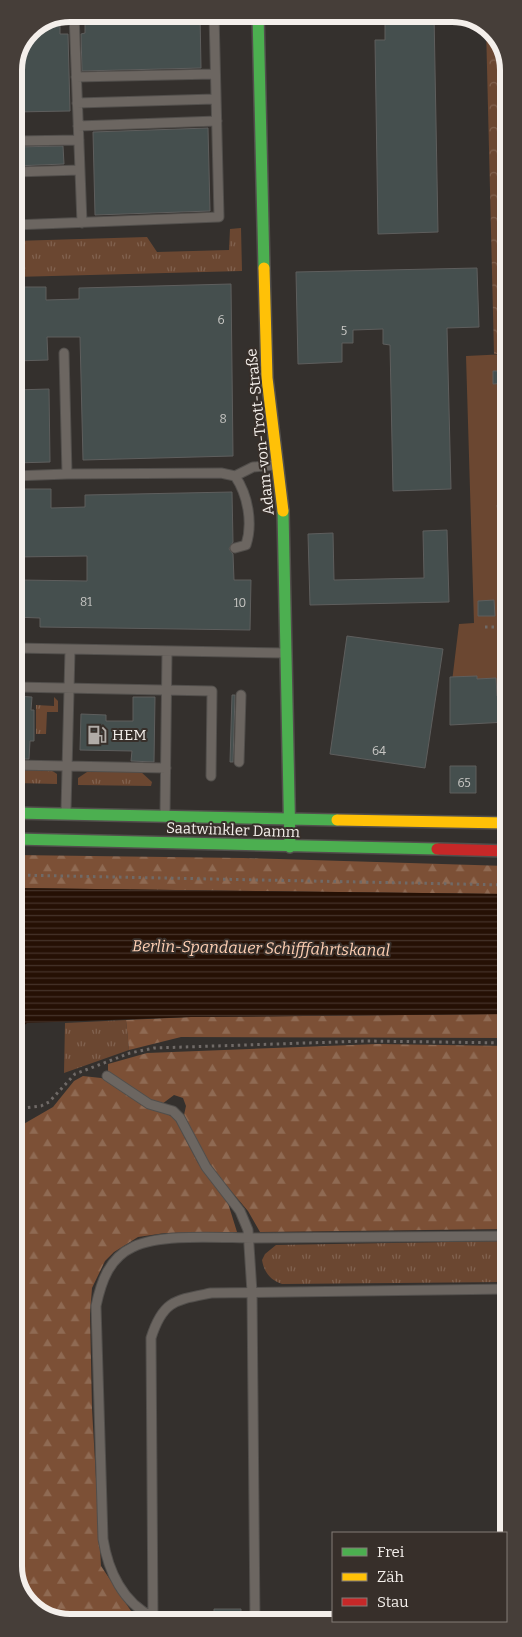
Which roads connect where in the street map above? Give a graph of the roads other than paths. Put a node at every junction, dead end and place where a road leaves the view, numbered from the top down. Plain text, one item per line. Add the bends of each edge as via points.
1 (74, 22) edge
2 (214, 22) edge
3 (258, 22) edge
4 (214, 74) junction
5 (76, 77) junction
6 (215, 99) junction
7 (77, 103) junction
8 (217, 121) junction
9 (78, 126) junction
10 (79, 140) junction
11 (22, 141) edge
12 (80, 170) junction
13 (22, 172) edge
14 (82, 223) junction
15 (22, 225) edge
16 (64, 353) dead end
17 (277, 465) junction
18 (67, 474) junction
19 (22, 476) edge
20 (235, 476) junction
21 (235, 548) dead end
22 (22, 648) edge
23 (70, 650) junction
24 (167, 652) junction
25 (288, 653) junction
26 (22, 687) edge
27 (70, 688) junction
28 (167, 689) junction
29 (241, 695) dead end
30 (239, 762) dead end
31 (22, 765) edge
32 (67, 767) junction
33 (166, 768) junction
34 (211, 776) dead end
35 (22, 812) edge
36 (66, 814) junction
37 (165, 816) junction
38 (290, 819) junction
39 (500, 825) edge
40 (450, 837) junction
41 (22, 839) edge
42 (290, 847) junction
43 (500, 849) edge
44 (107, 1076) dead end
45 (500, 1236) edge
46 (250, 1238) junction
47 (500, 1289) edge
48 (252, 1292) junction
49 (144, 1614) edge
50 (153, 1614) edge
51 (254, 1614) edge

1 - 5 lane
2 - 4 lane
3 - 17 main road, Adam-von-Trott-Straße via 267,378
4 - 5 lane
4 - 6 lane
5 - 7 lane
6 - 7 lane
6 - 8 lane
7 - 9 lane
8 - 9 lane
8 - 14 lane via 219,217
9 - 10 lane
10 - 11 lane
10 - 12 lane
12 - 13 lane
12 - 14 lane
14 - 15 lane
16 - 18 lane
17 - 20 lane via 253,467
17 - 25 main road, Adam-von-Trott-Straße via 284,516
18 - 19 lane
18 - 20 lane via 221,472
20 - 21 lane via 243,487 249,523 246,545
22 - 23 lane
23 - 24 lane
23 - 27 lane
24 - 25 lane
24 - 28 lane
25 - 38 main road, Adam-von-Trott-Straße
26 - 27 lane
27 - 28 lane
27 - 32 lane
28 - 33 lane
28 - 34 lane via 212,691
29 - 30 lane
31 - 32 lane
32 - 33 lane
32 - 36 lane
33 - 37 lane
35 - 36 main road, Saatwinkler Damm
36 - 37 main road, Saatwinkler Damm
37 - 38 main road, Saatwinkler Damm
38 - 40 main road, Saatwinkler Damm
38 - 42 main road, Adam-von-Trott-Straße
39 - 40 main road, Saatwinkler Damm
40 - 42 main road, Saatwinkler Damm
40 - 43 main road, Saatwinkler Damm
41 - 42 main road, Saatwinkler Damm
44 - 46 lane via 149,1104 173,1111 180,1118 206,1167 240,1211
45 - 46 lane
46 - 48 lane
46 - 49 lane via 154,1240 134,1246 110,1267 101,1283 96,1315 105,1555 116,1581
47 - 48 lane
48 - 50 lane via 211,1293 175,1300 161,1314 151,1338
48 - 51 lane

